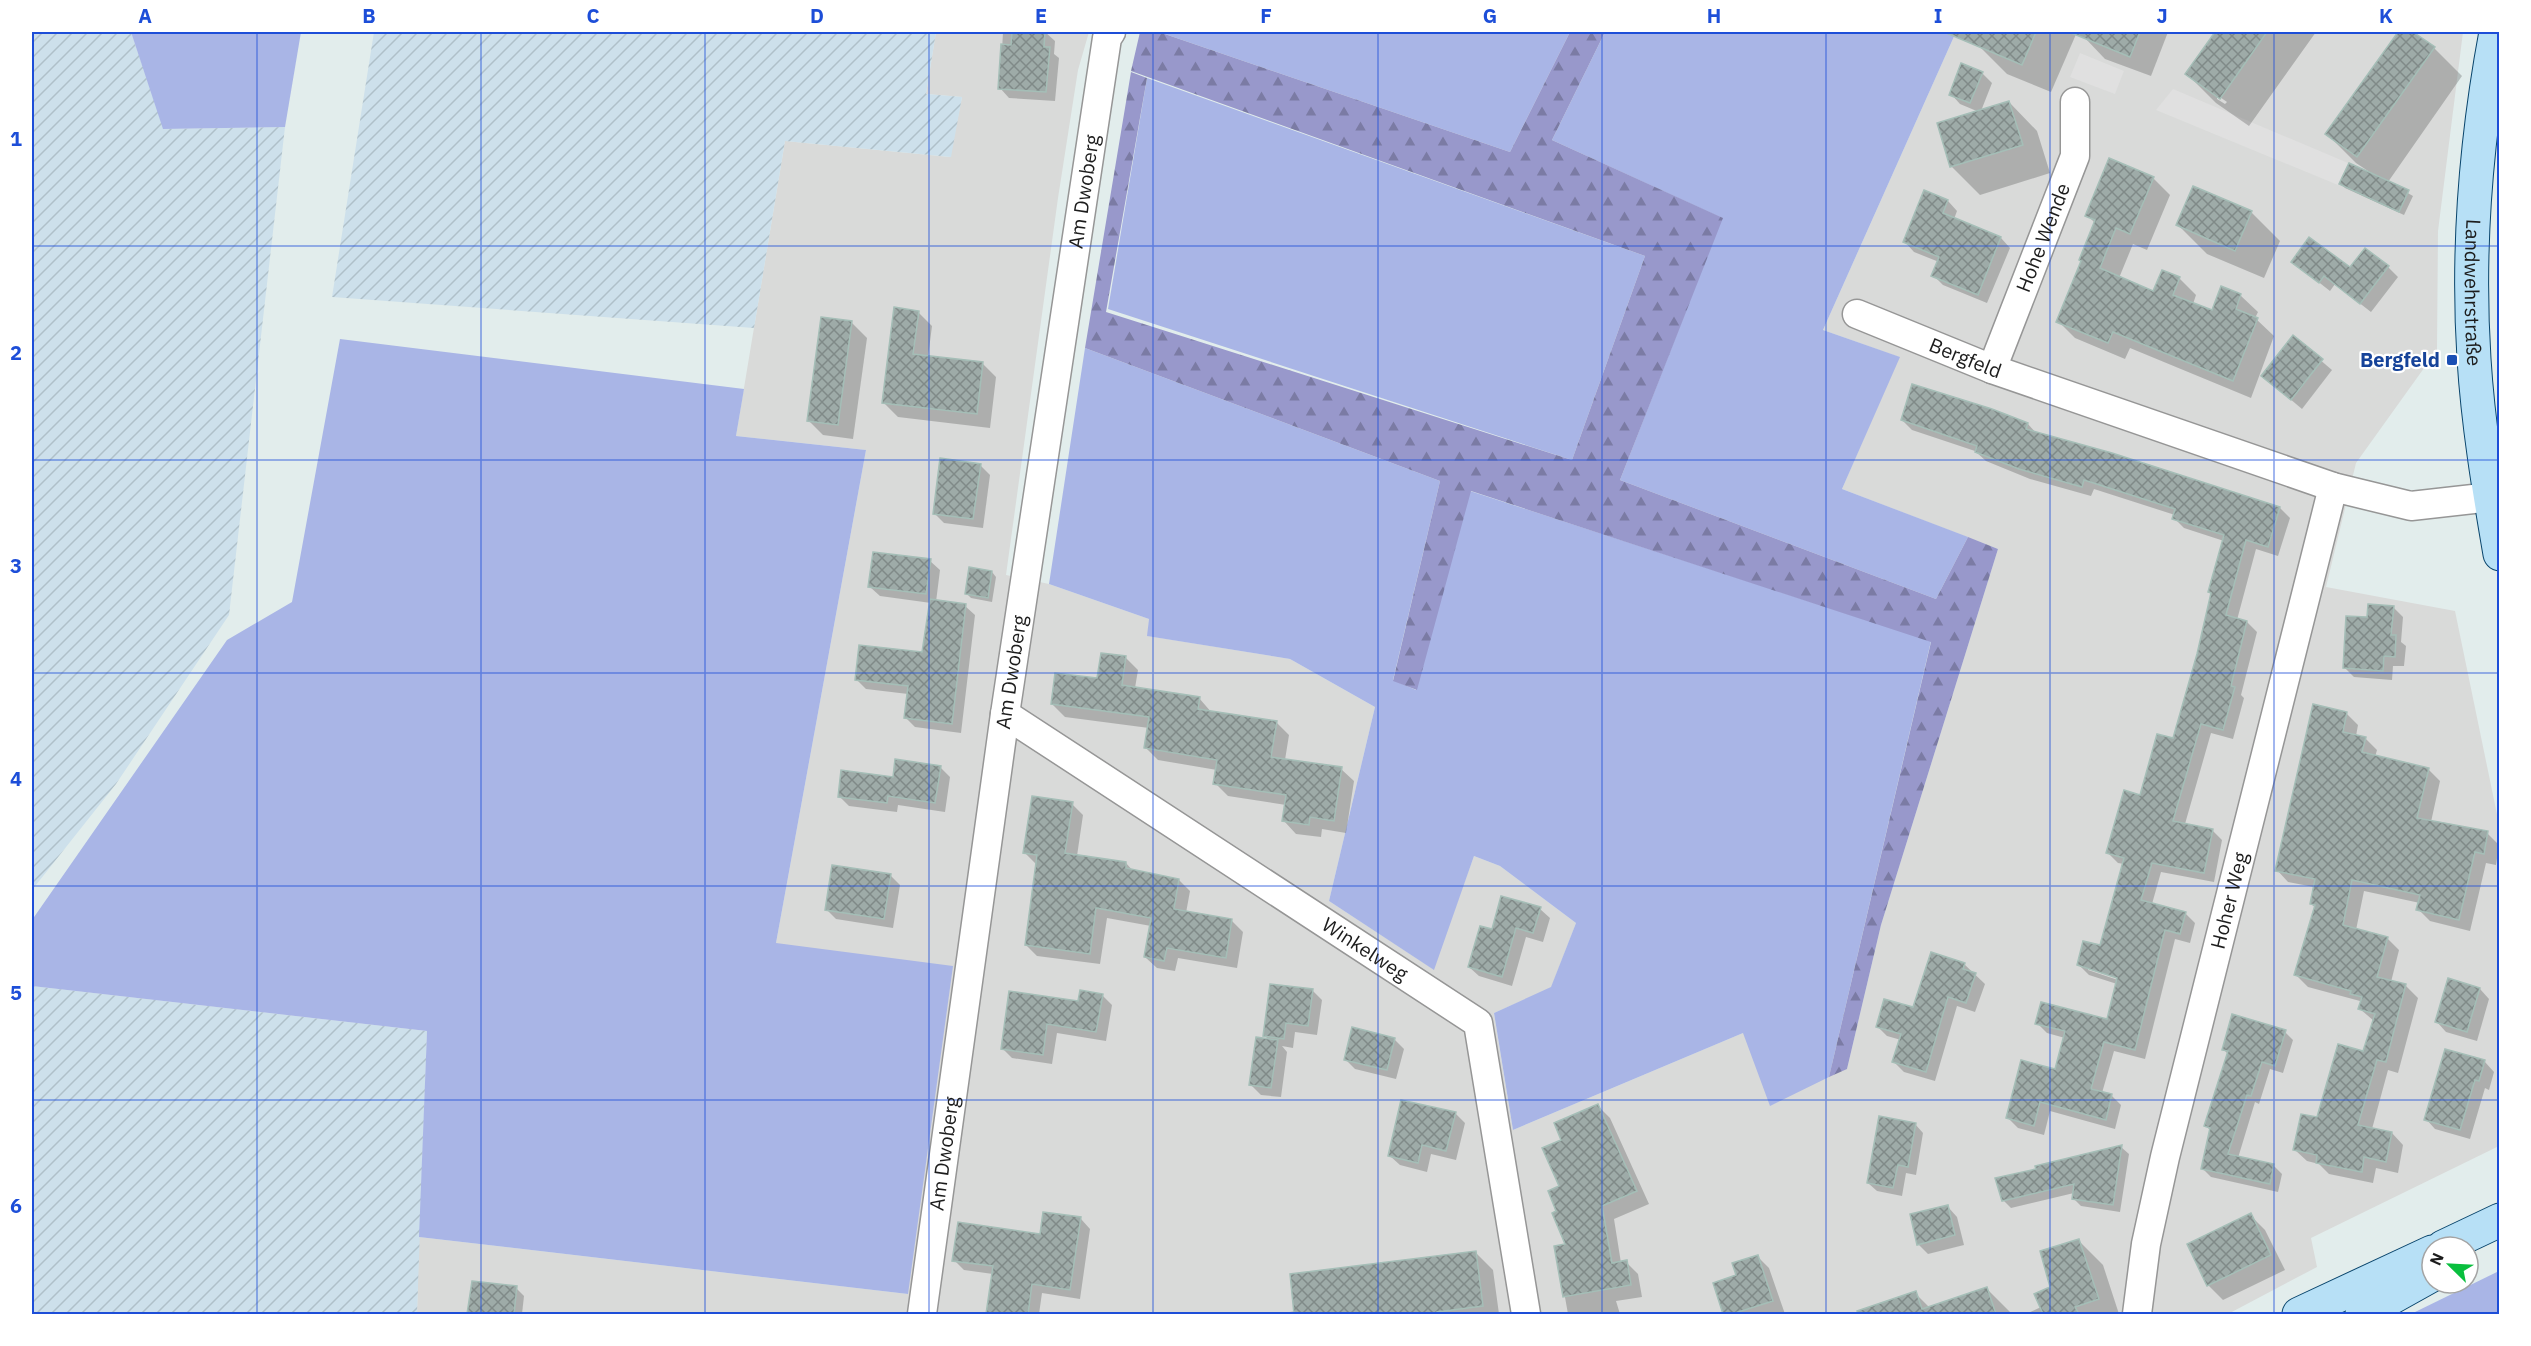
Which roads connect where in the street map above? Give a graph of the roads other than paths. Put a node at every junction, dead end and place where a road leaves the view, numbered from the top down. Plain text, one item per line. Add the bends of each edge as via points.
1 (1111, 32) edge
2 (2496, 32) edge
3 (2075, 102) dead end
4 (1857, 314) dead end
5 (1992, 369) junction
6 (2332, 487) junction
7 (2495, 497) edge
8 (2499, 554) edge
9 (1005, 714) junction
10 (2499, 1220) edge
11 (2468, 1235) edge
12 (2499, 1240) edge
13 (2480, 1249) edge
14 (2420, 1258) edge
15 (2420, 1282) edge
16 (922, 1314) edge
17 (1526, 1314) edge
18 (2137, 1314) edge
19 (2299, 1314) edge
20 (2362, 1314) edge

1 - 9 street, Am Dwoberg via 1107,38
2 - 7 street, Landwehrstraße via 2476,177 2472,289 2474,358
3 - 5 street, Hohe Wende via 2075,156
4 - 5 street, Bergfeld
5 - 6 street, Bergfeld
6 - 7 street, Bergfeld via 2411,506
6 - 18 street, Hoher Weg via 2163,1166 2146,1244
7 - 8 street, Landwehrstraße
9 - 16 street, Am Dwoberg
9 - 17 street, Winkelweg via 1478,1023
10 - 11 street
12 - 13 street
14 - 19 street
15 - 20 street

